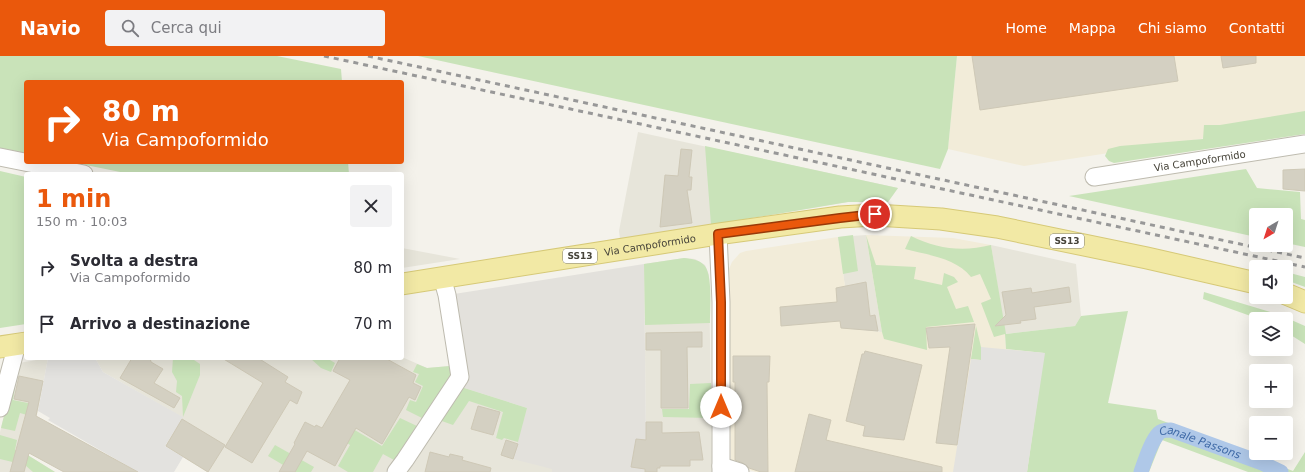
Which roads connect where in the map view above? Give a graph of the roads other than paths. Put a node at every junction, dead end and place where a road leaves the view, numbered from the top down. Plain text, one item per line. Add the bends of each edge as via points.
1 (1305, 144) edge
2 (0, 157) edge
3 (24, 162) edge
4 (35, 164) edge
5 (74, 172) edge
6 (1094, 177) dead end
7 (875, 214) joint
8 (718, 234) junction
9 (442, 277) junction
10 (1249, 281) edge
11 (404, 284) edge
12 (1293, 297) edge
13 (1305, 302) edge
14 (14, 344) edge
15 (0, 408) edge
16 (721, 469) edge
17 (396, 472) edge
18 (740, 472) edge

1 - 6 street, Via Campoformido
2 - 3 street
4 - 5 street
7 - 8 main road, Via Campoformido / SS13
7 - 10 main road, SS13 / SS13 via 941,219 1004,229
8 - 9 main road, Via Campoformido / SS13
8 - 16 street via 721,302
9 - 11 main road, Via Campoformido / SS13
9 - 17 street via 460,377
12 - 13 main road
14 - 15 street
16 - 18 street

